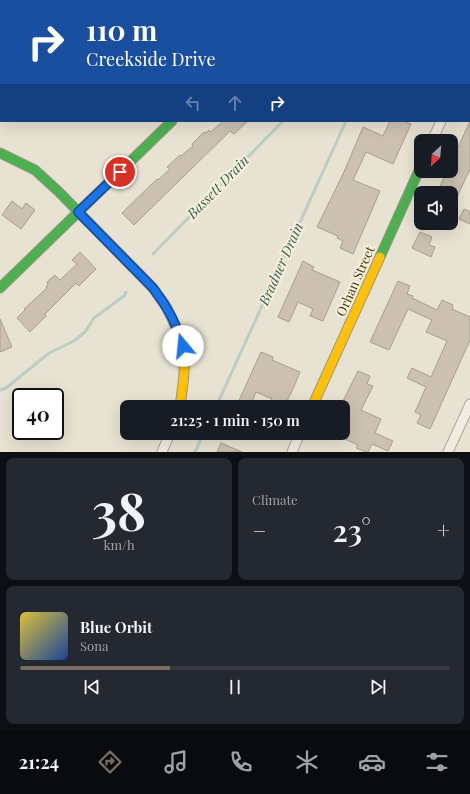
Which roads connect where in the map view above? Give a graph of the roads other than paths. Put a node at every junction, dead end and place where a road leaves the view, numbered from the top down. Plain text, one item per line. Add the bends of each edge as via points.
1 (171, 122) edge
2 (441, 122) edge
3 (435, 134) edge
4 (0, 153) edge
5 (416, 178) edge
6 (78, 212) junction
7 (0, 288) edge
8 (181, 400) edge
9 (315, 400) edge
10 (470, 404) edge
11 (167, 440) edge
12 (297, 440) edge
13 (162, 452) edge
14 (292, 452) edge
15 (448, 452) edge

1 - 6 street
2 - 3 street
4 - 6 street via 35,170
5 - 9 street, Orhan Street
6 - 7 street
6 - 8 street via 153,288 171,314 182,340 186,362
10 - 15 street
11 - 13 street
12 - 14 street

